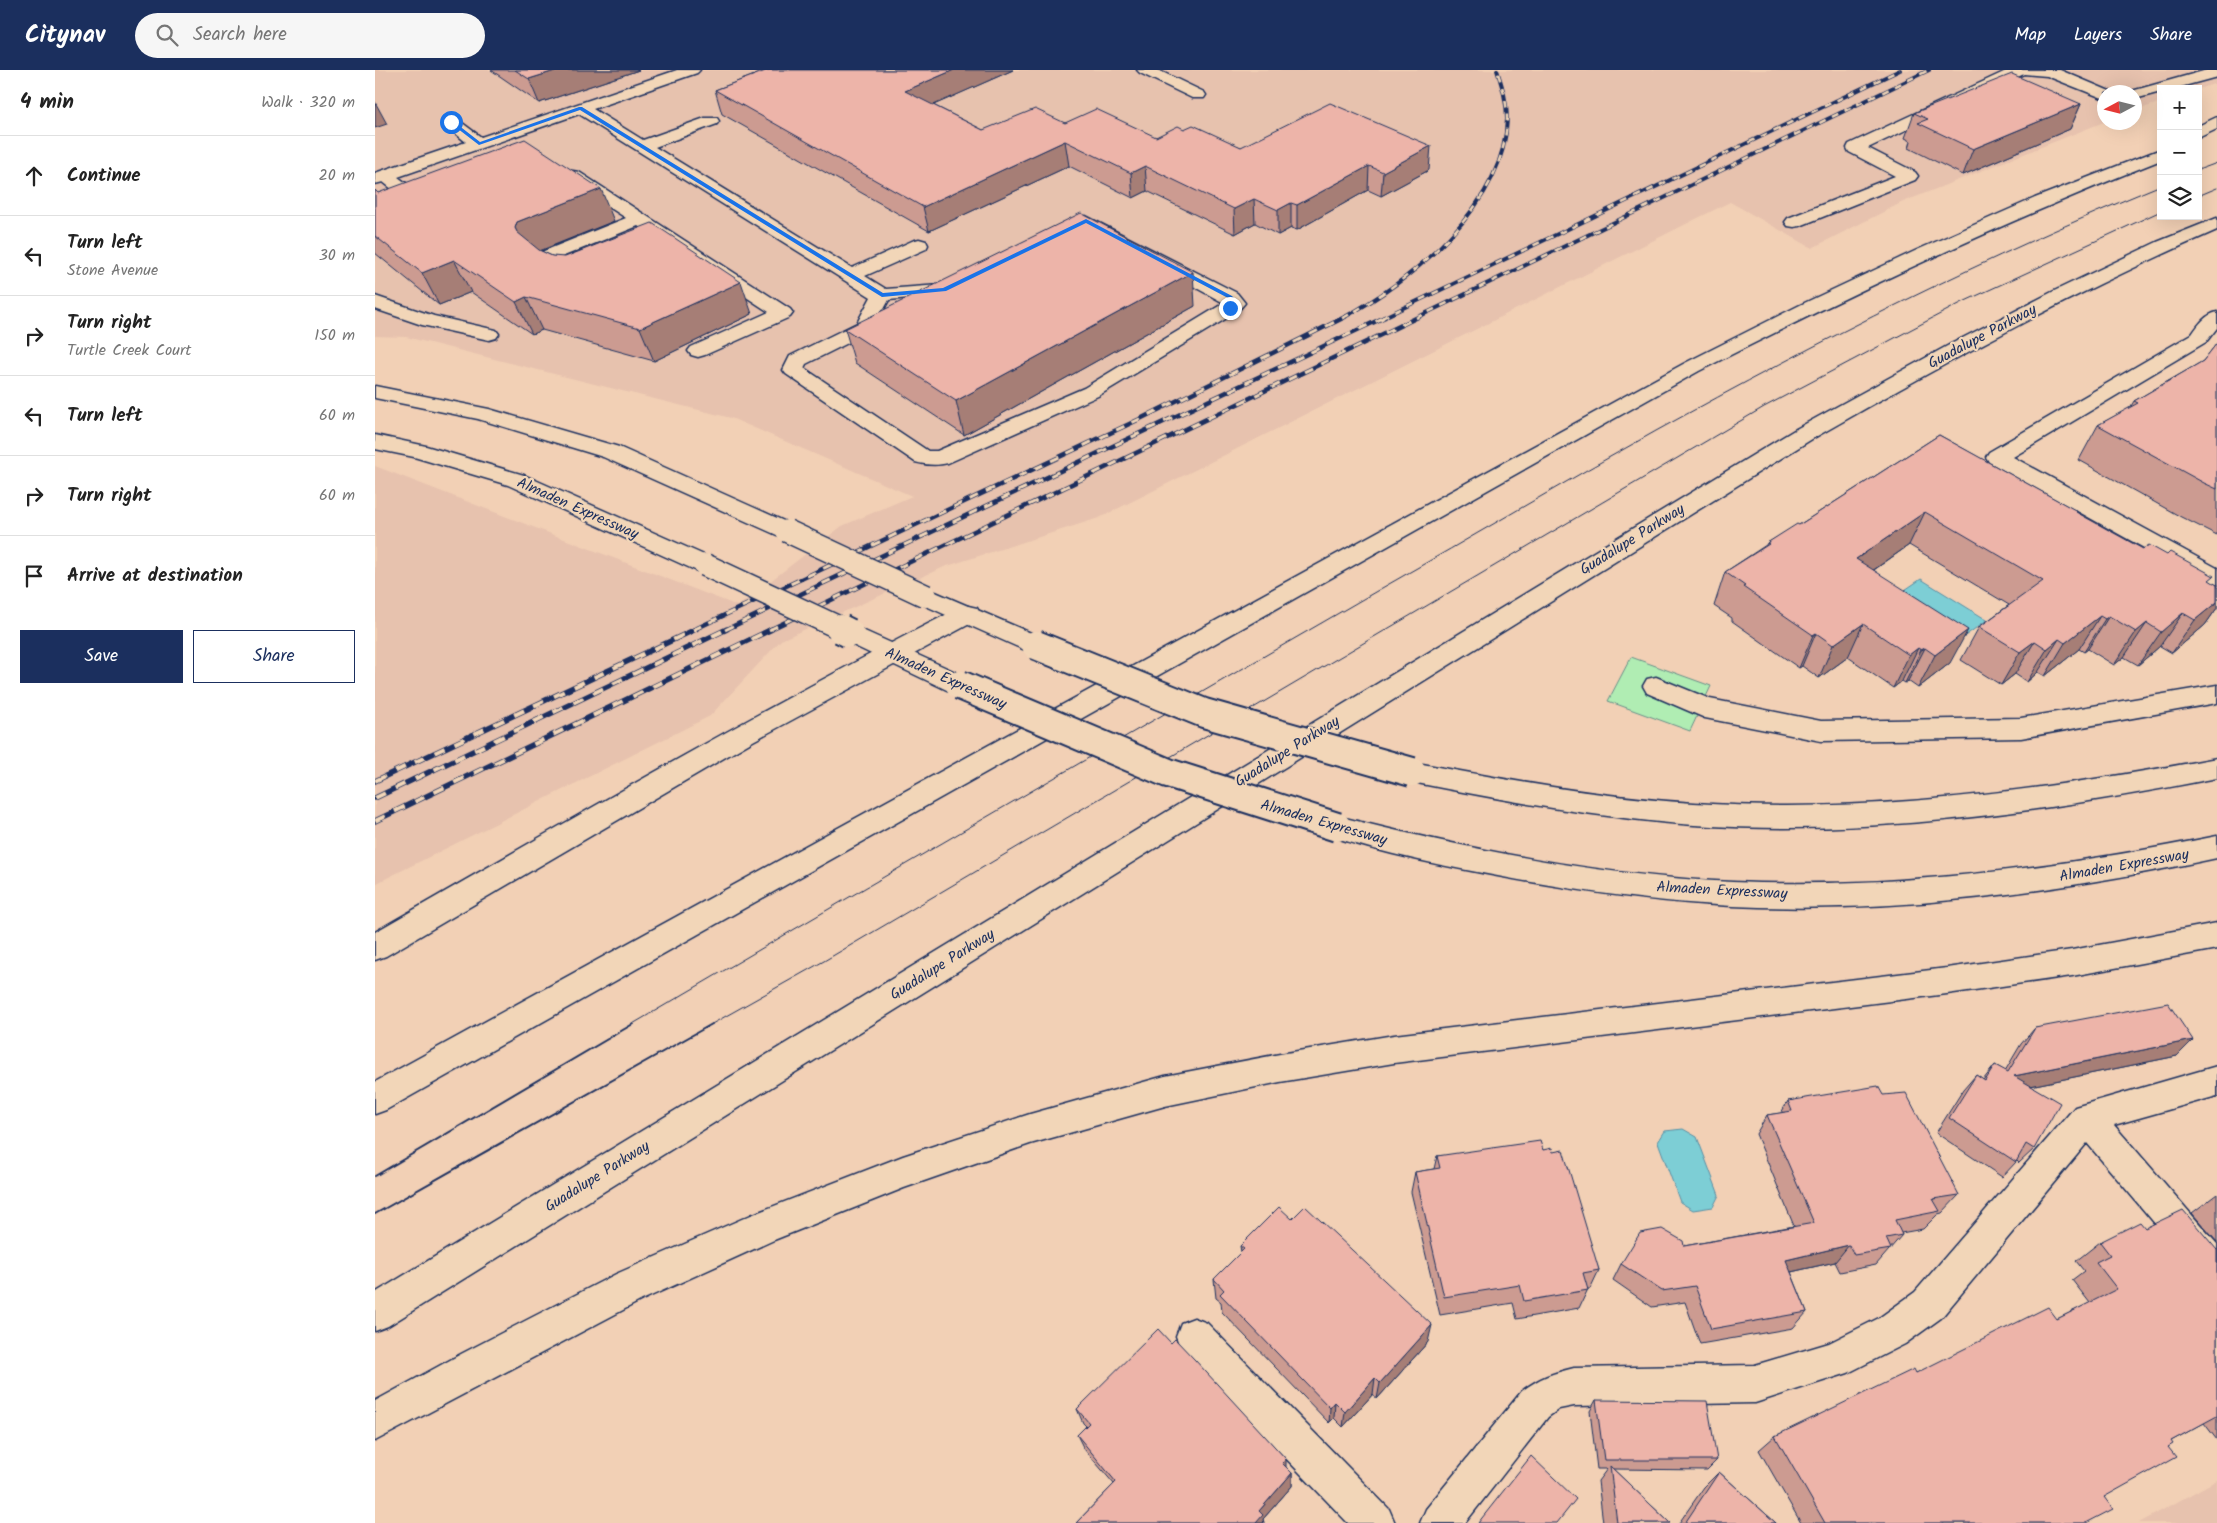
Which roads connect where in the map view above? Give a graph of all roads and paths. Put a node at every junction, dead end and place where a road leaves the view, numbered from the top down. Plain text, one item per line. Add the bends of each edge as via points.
1 (692, 70) edge
2 (1145, 70) edge
3 (2020, 70) edge
4 (2028, 70) edge
5 (2051, 71) edge
6 (2217, 72) edge
7 (2097, 91) edge
8 (2142, 92) edge
9 (1198, 95) dead end
10 (581, 108) junction
11 (711, 121) dead end
12 (451, 122) dead end
13 (2217, 122) edge
14 (2202, 131) edge
15 (2217, 133) edge
16 (2202, 139) edge
17 (479, 144) junction
18 (642, 146) junction
19 (2157, 155) edge
20 (559, 167) edge
21 (380, 178) edge
22 (446, 191) edge
23 (640, 219) junction
24 (1794, 222) dead end
25 (2217, 223) edge
26 (919, 245) dead end
27 (852, 275) junction
28 (581, 280) edge
29 (882, 295) junction
30 (375, 302) edge
31 (2217, 318) edge
32 (489, 334) dead end
33 (698, 351) dead end
34 (375, 392) edge
35 (375, 442) edge
36 (2217, 578) edge
37 (968, 614) junction
38 (891, 653) junction
39 (1655, 686) dead end
40 (2217, 694) edge
41 (2217, 768) edge
42 (2217, 847) edge
43 (2217, 936) edge
44 (375, 948) edge
45 (2217, 1081) edge
46 (375, 1099) edge
47 (2087, 1118) junction
48 (2217, 1271) edge
49 (375, 1313) edge
50 (1194, 1336) dead end
51 (375, 1422) edge
52 (1375, 1523) edge
53 (1440, 1523) edge

1 - 10 main road
2 - 9 main road
3 - 24 main road via 1855,148 1909,176
4 - 5 main road
5 - 7 main road
6 - 8 main road
10 - 17 main road
10 - 18 main road
11 - 18 main road
12 - 17 main road
13 - 14 main road
15 - 16 main road
17 - 21 main road
18 - 27 main road
19 - 46 main road via 1931,250 1692,367
20 - 23 main road
21 - 22 main road via 419,201
23 - 28 main road via 541,259 572,283
23 - 33 main road via 665,245 783,313
25 - 49 main road, Guadalupe Parkway via 2035,308 1804,434
26 - 27 main road
27 - 29 main road
29 - 29 main road via 944,290 1086,221 1230,297 1235,303 1091,392 939,458 923,457 793,370 797,360 865,327
30 - 32 main road via 429,321
31 - 36 main road via 2207,325 2199,338 1997,457
34 - 37 main road, bridge via 482,413 611,452
35 - 38 main road, Almaden Expressway, bridge via 516,480
37 - 38 main road
37 - 41 main road, bridge via 1204,713 1412,772 1529,796 1622,808 1720,815 1906,812 2075,795
38 - 42 main road, Almaden Expressway, bridge via 1168,773 1337,827 1409,846 1594,881 1733,894 1883,894 2020,882 2135,865
38 - 44 main road
39 - 40 main road via 1705,708 1821,732 2021,728
43 - 51 main road via 2072,963 1394,1050 1165,1091 1030,1129 903,1172 763,1227 629,1287
45 - 47 main road
47 - 48 main road
47 - 53 main road via 1928,1305 1892,1331 1835,1360 1755,1384 1574,1387 1551,1392 1535,1404
50 - 52 main road

